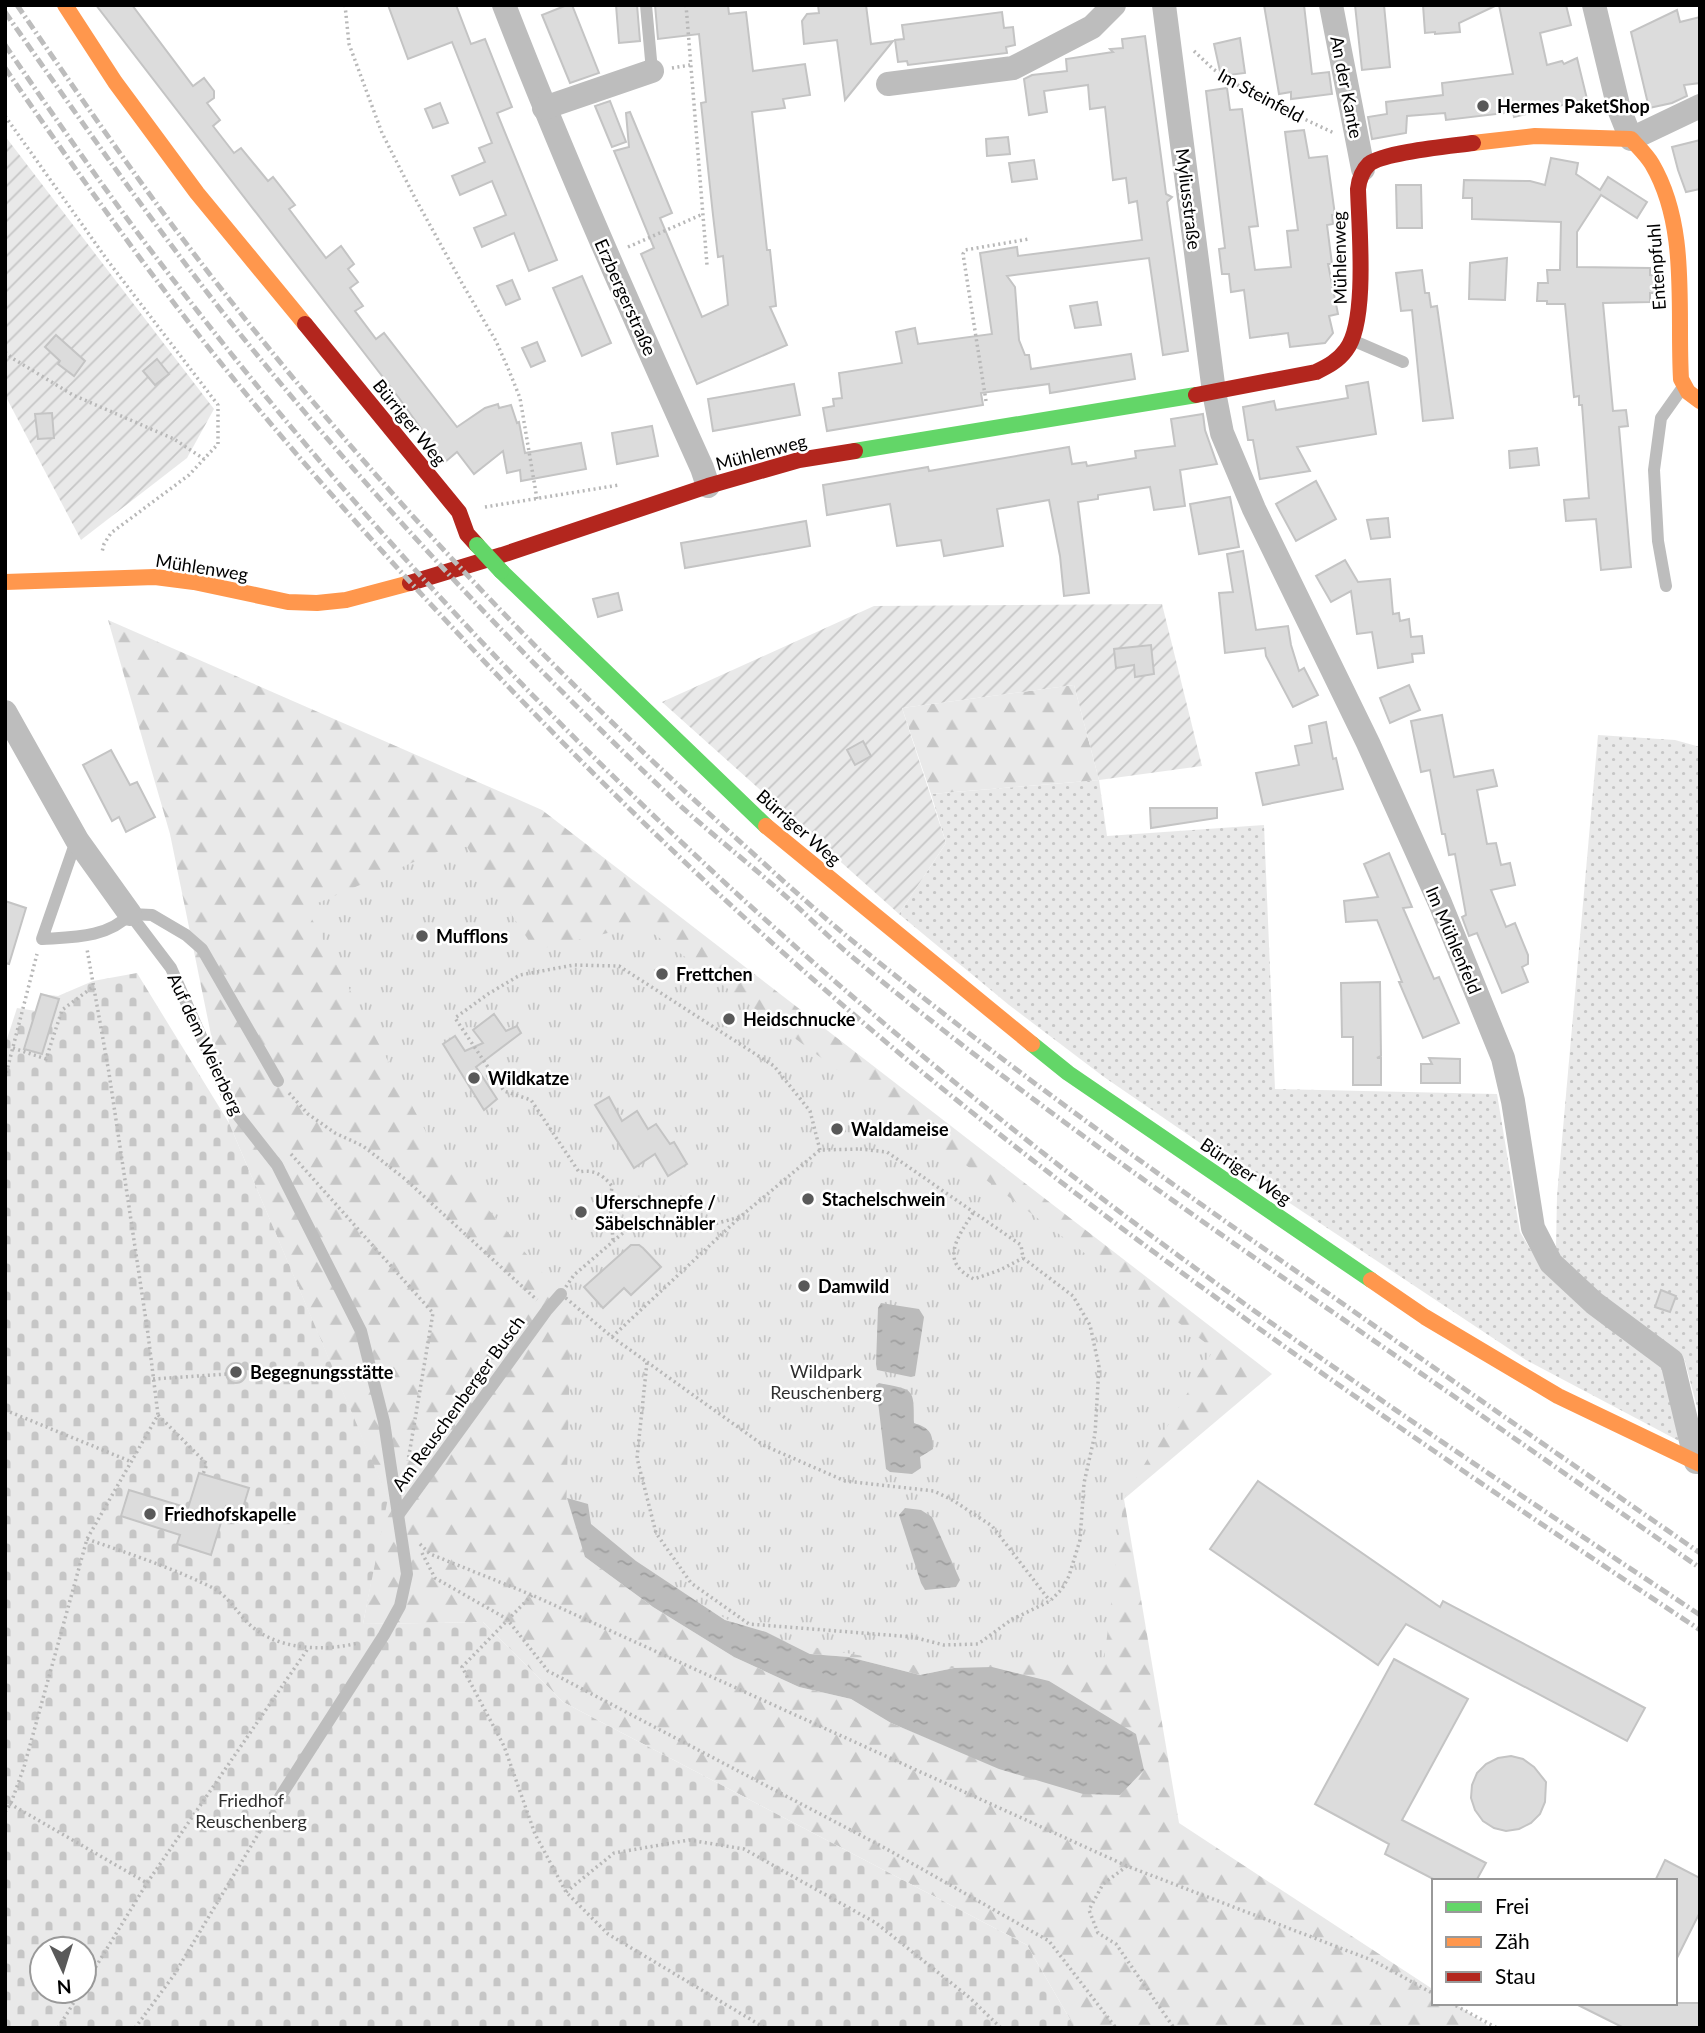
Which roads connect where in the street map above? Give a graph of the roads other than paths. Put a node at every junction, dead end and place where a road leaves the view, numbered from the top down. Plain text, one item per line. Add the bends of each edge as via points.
1 (65, 5) edge
2 (504, 5) edge
3 (646, 5) edge
4 (1114, 5) edge
5 (1146, 5) edge
6 (1331, 5) edge
7 (1594, 5) edge
8 (1166, 15) edge
9 (652, 71) joint
10 (888, 84) dead end
11 (1700, 106) edge
12 (544, 108) junction
13 (1631, 139) junction
14 (1363, 169) junction
15 (1352, 340) junction
16 (1403, 362) dead end
17 (1683, 387) junction
18 (1214, 392) junction
19 (1700, 401) edge
20 (708, 486) junction
21 (5, 582) edge
22 (1666, 586) dead end
23 (5, 712) edge
24 (76, 840) junction
25 (130, 914) junction
26 (278, 1081) road end
27 (561, 1294) road end
28 (1698, 1463) edge
29 (399, 1514) junction
30 (280, 1797) road end

1 - 28 street, Bürriger Weg, bridge via 197,193 459,512 467,534 778,836 1068,1073 1425,1317 1558,1396
2 - 12 street, Erzbergerstraße
3 - 9 lane
4 - 10 street via 1092,27 1013,68
5 - 8 street
6 - 14 street, An der Kante
7 - 13 street via 1619,109
8 - 18 street, Myliusstraße
9 - 12 street
11 - 13 street
12 - 20 street, Erzbergerstraße
13 - 14 street via 1496,139 1382,157
13 - 17 street, Entenpfuhl via 1651,161 1676,230
14 - 15 street, Mühlenweg via 1358,189 1360,307
15 - 16 lane
15 - 18 street, Mühlenweg via 1334,363 1316,372
17 - 19 street
17 - 22 lane via 1661,418 1654,470
18 - 20 street, Mühlenweg via 799,460
18 - 28 street, Im Mühlenfeld via 1223,433 1254,509 1374,755 1503,1058 1533,1228 1551,1263 1594,1303 1672,1361
20 - 21 street, Mühlenweg via 489,559 346,600 288,602 155,577
23 - 24 street, Auf dem Weierberg
24 - 25 street, Auf dem Weierberg
24 - 25 lane via 42,939 85,937 121,924
25 - 26 lane via 152,915 202,949
25 - 29 lane, Auf dem Weierberg via 171,968 233,1109 277,1165 361,1331 384,1422
27 - 29 lane, Am Reuschenberger Busch
29 - 30 lane, Am Reuschenberger Busch via 407,1574 400,1606

